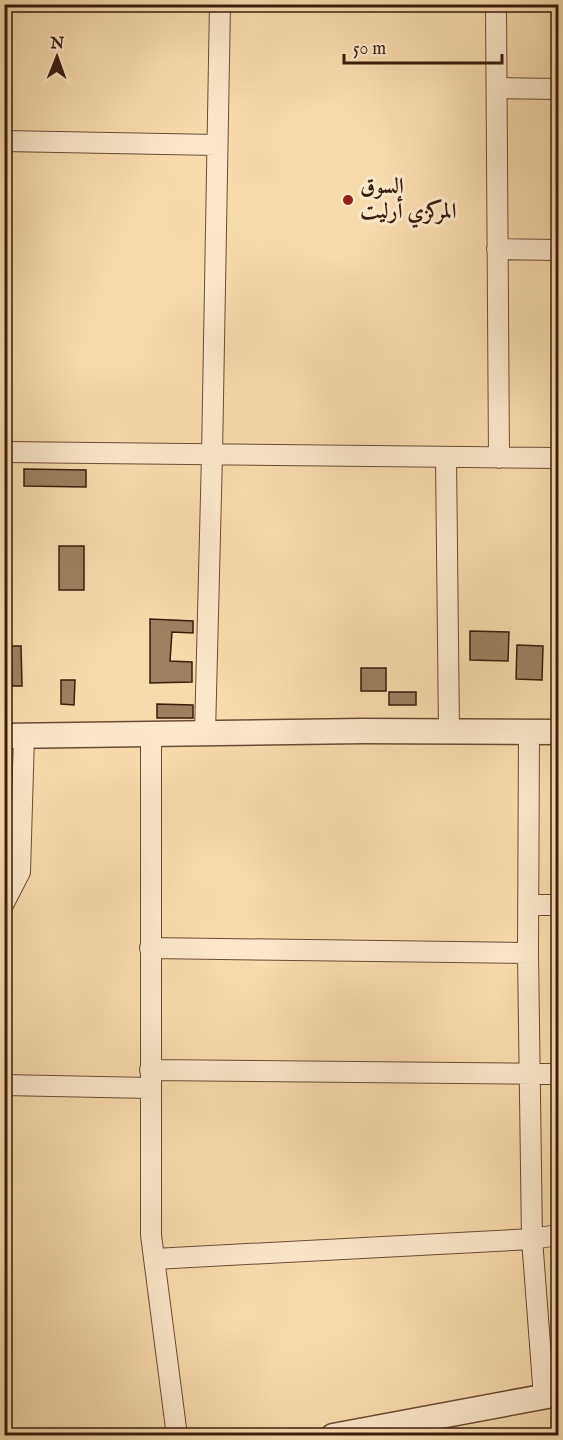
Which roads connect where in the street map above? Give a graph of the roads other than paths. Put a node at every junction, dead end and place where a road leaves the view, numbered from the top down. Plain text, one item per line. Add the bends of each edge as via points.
1 (220, 4) edge
2 (496, 4) edge
3 (497, 88) junction
4 (558, 89) edge
5 (4, 141) edge
6 (217, 145) junction
7 (497, 249) junction
8 (558, 250) edge
9 (4, 452) edge
10 (212, 455) junction
11 (446, 458) junction
12 (499, 458) junction
13 (558, 458) edge
14 (449, 731) junction
15 (529, 732) junction
16 (558, 732) edge
17 (151, 733) junction
18 (205, 733) junction
19 (14, 736) edge
20 (4, 903) edge
21 (528, 905) junction
22 (558, 905) edge
23 (150, 948) junction
24 (528, 952) junction
25 (530, 1074) junction
26 (558, 1074) edge
27 (150, 1079) junction
28 (4, 1085) edge
29 (558, 1235) edge
30 (532, 1239) junction
31 (154, 1259) junction
32 (551, 1395) edge
33 (177, 1436) edge
34 (333, 1436) edge

1 - 6 street
2 - 3 street
3 - 4 street
3 - 7 street
5 - 6 street
6 - 10 street
7 - 8 street
7 - 12 street
9 - 10 street
10 - 11 street
10 - 18 street
11 - 12 street
11 - 14 street
12 - 13 street
14 - 15 street
14 - 18 street
15 - 16 street
15 - 21 street
17 - 18 street
17 - 19 street
17 - 23 street
19 - 20 street via 20,872
21 - 22 street
21 - 24 street
23 - 24 street
23 - 27 street
24 - 25 street
25 - 26 street
25 - 27 street
25 - 30 street
27 - 28 street
27 - 31 street
29 - 30 street
30 - 31 street
30 - 32 street
31 - 33 street
32 - 34 street

